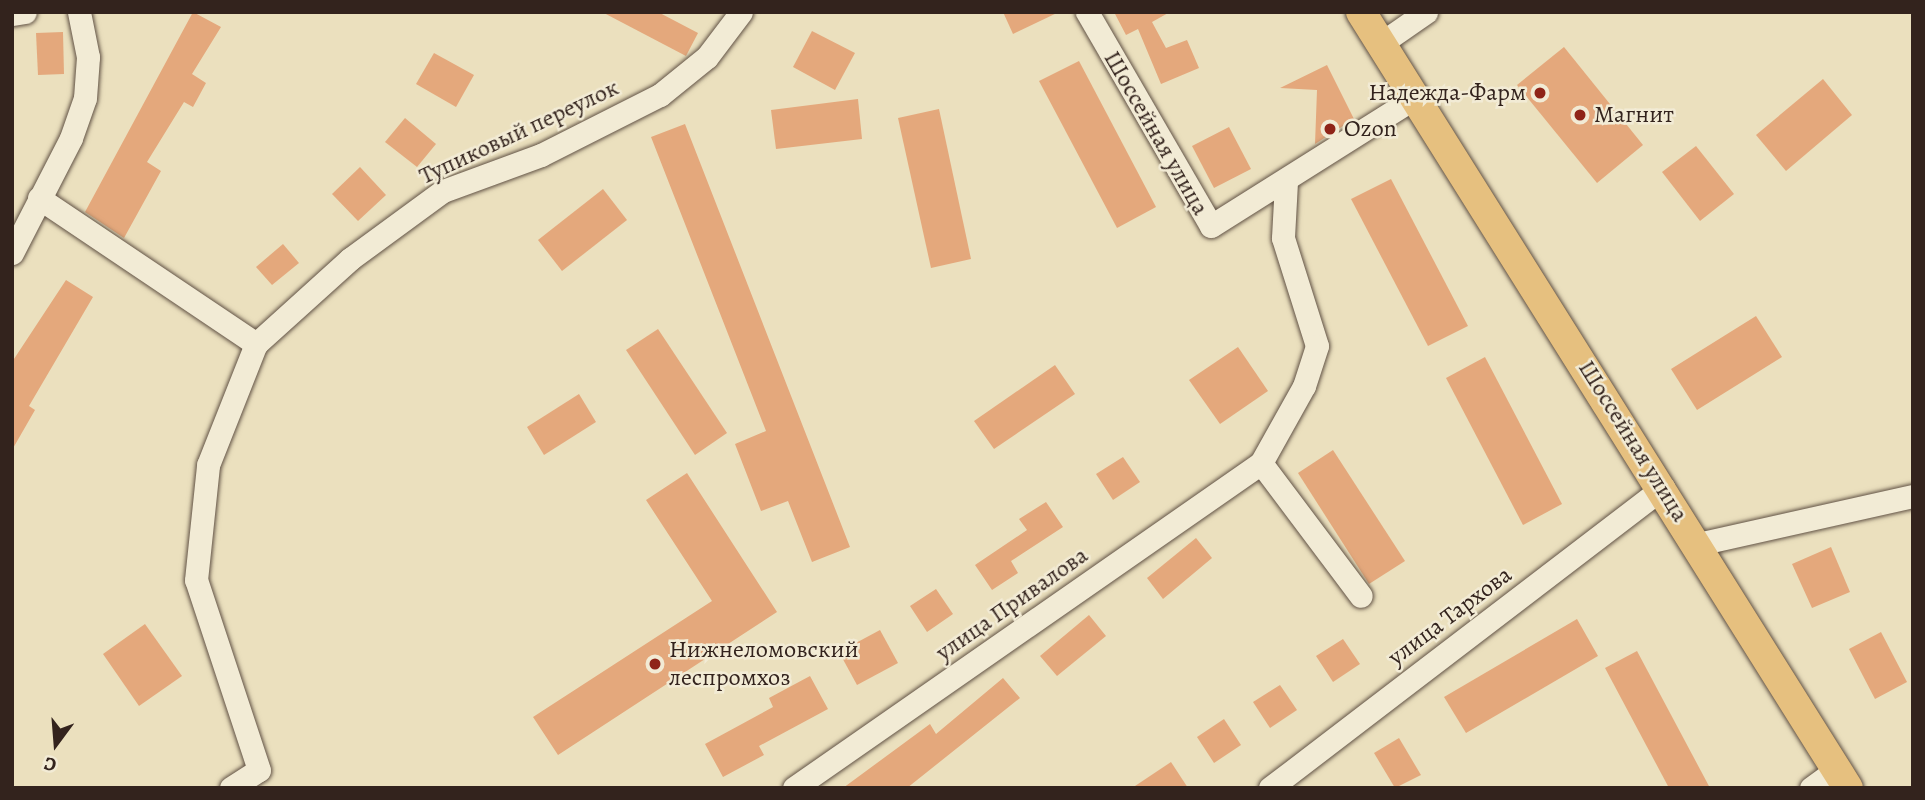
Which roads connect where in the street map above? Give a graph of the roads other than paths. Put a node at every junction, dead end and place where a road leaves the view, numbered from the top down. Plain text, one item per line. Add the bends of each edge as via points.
1 (25, 12) edge
2 (79, 12) edge
3 (741, 12) edge
4 (1087, 12) edge
5 (1361, 12) edge
6 (1426, 12) edge
7 (12, 14) edge
8 (1380, 44) junction
9 (1414, 98) junction
10 (1286, 182) junction
11 (39, 198) junction
12 (12, 253) edge
13 (256, 344) junction
14 (1261, 463) junction
15 (1663, 486) junction
16 (1913, 496) edge
17 (1698, 544) junction
18 (1361, 596) dead end
19 (1842, 779) edge
20 (232, 788) edge
21 (794, 788) edge
22 (1270, 788) edge
23 (1811, 788) edge

1 - 7 street
2 - 11 street via 88,57 85,98 71,138
3 - 13 street, Тупиковый переулок via 707,57 660,95 541,155 443,191 350,259
4 - 10 street, Шоссейная улица via 1211,226
5 - 8 main road, Шоссейная улица
6 - 8 street
8 - 9 main road, Шоссейная улица
9 - 10 street, Шоссейная улица
9 - 15 main road, Шоссейная улица
10 - 14 street via 1283,239 1317,346 1304,386
11 - 12 street
11 - 13 street
13 - 20 street via 208,465 196,580 259,770
14 - 18 street
14 - 21 street, улица Привалова
15 - 17 main road, Шоссейная улица
15 - 22 street, улица Тархова
16 - 17 street
17 - 19 main road, Шоссейная улица
19 - 23 street

